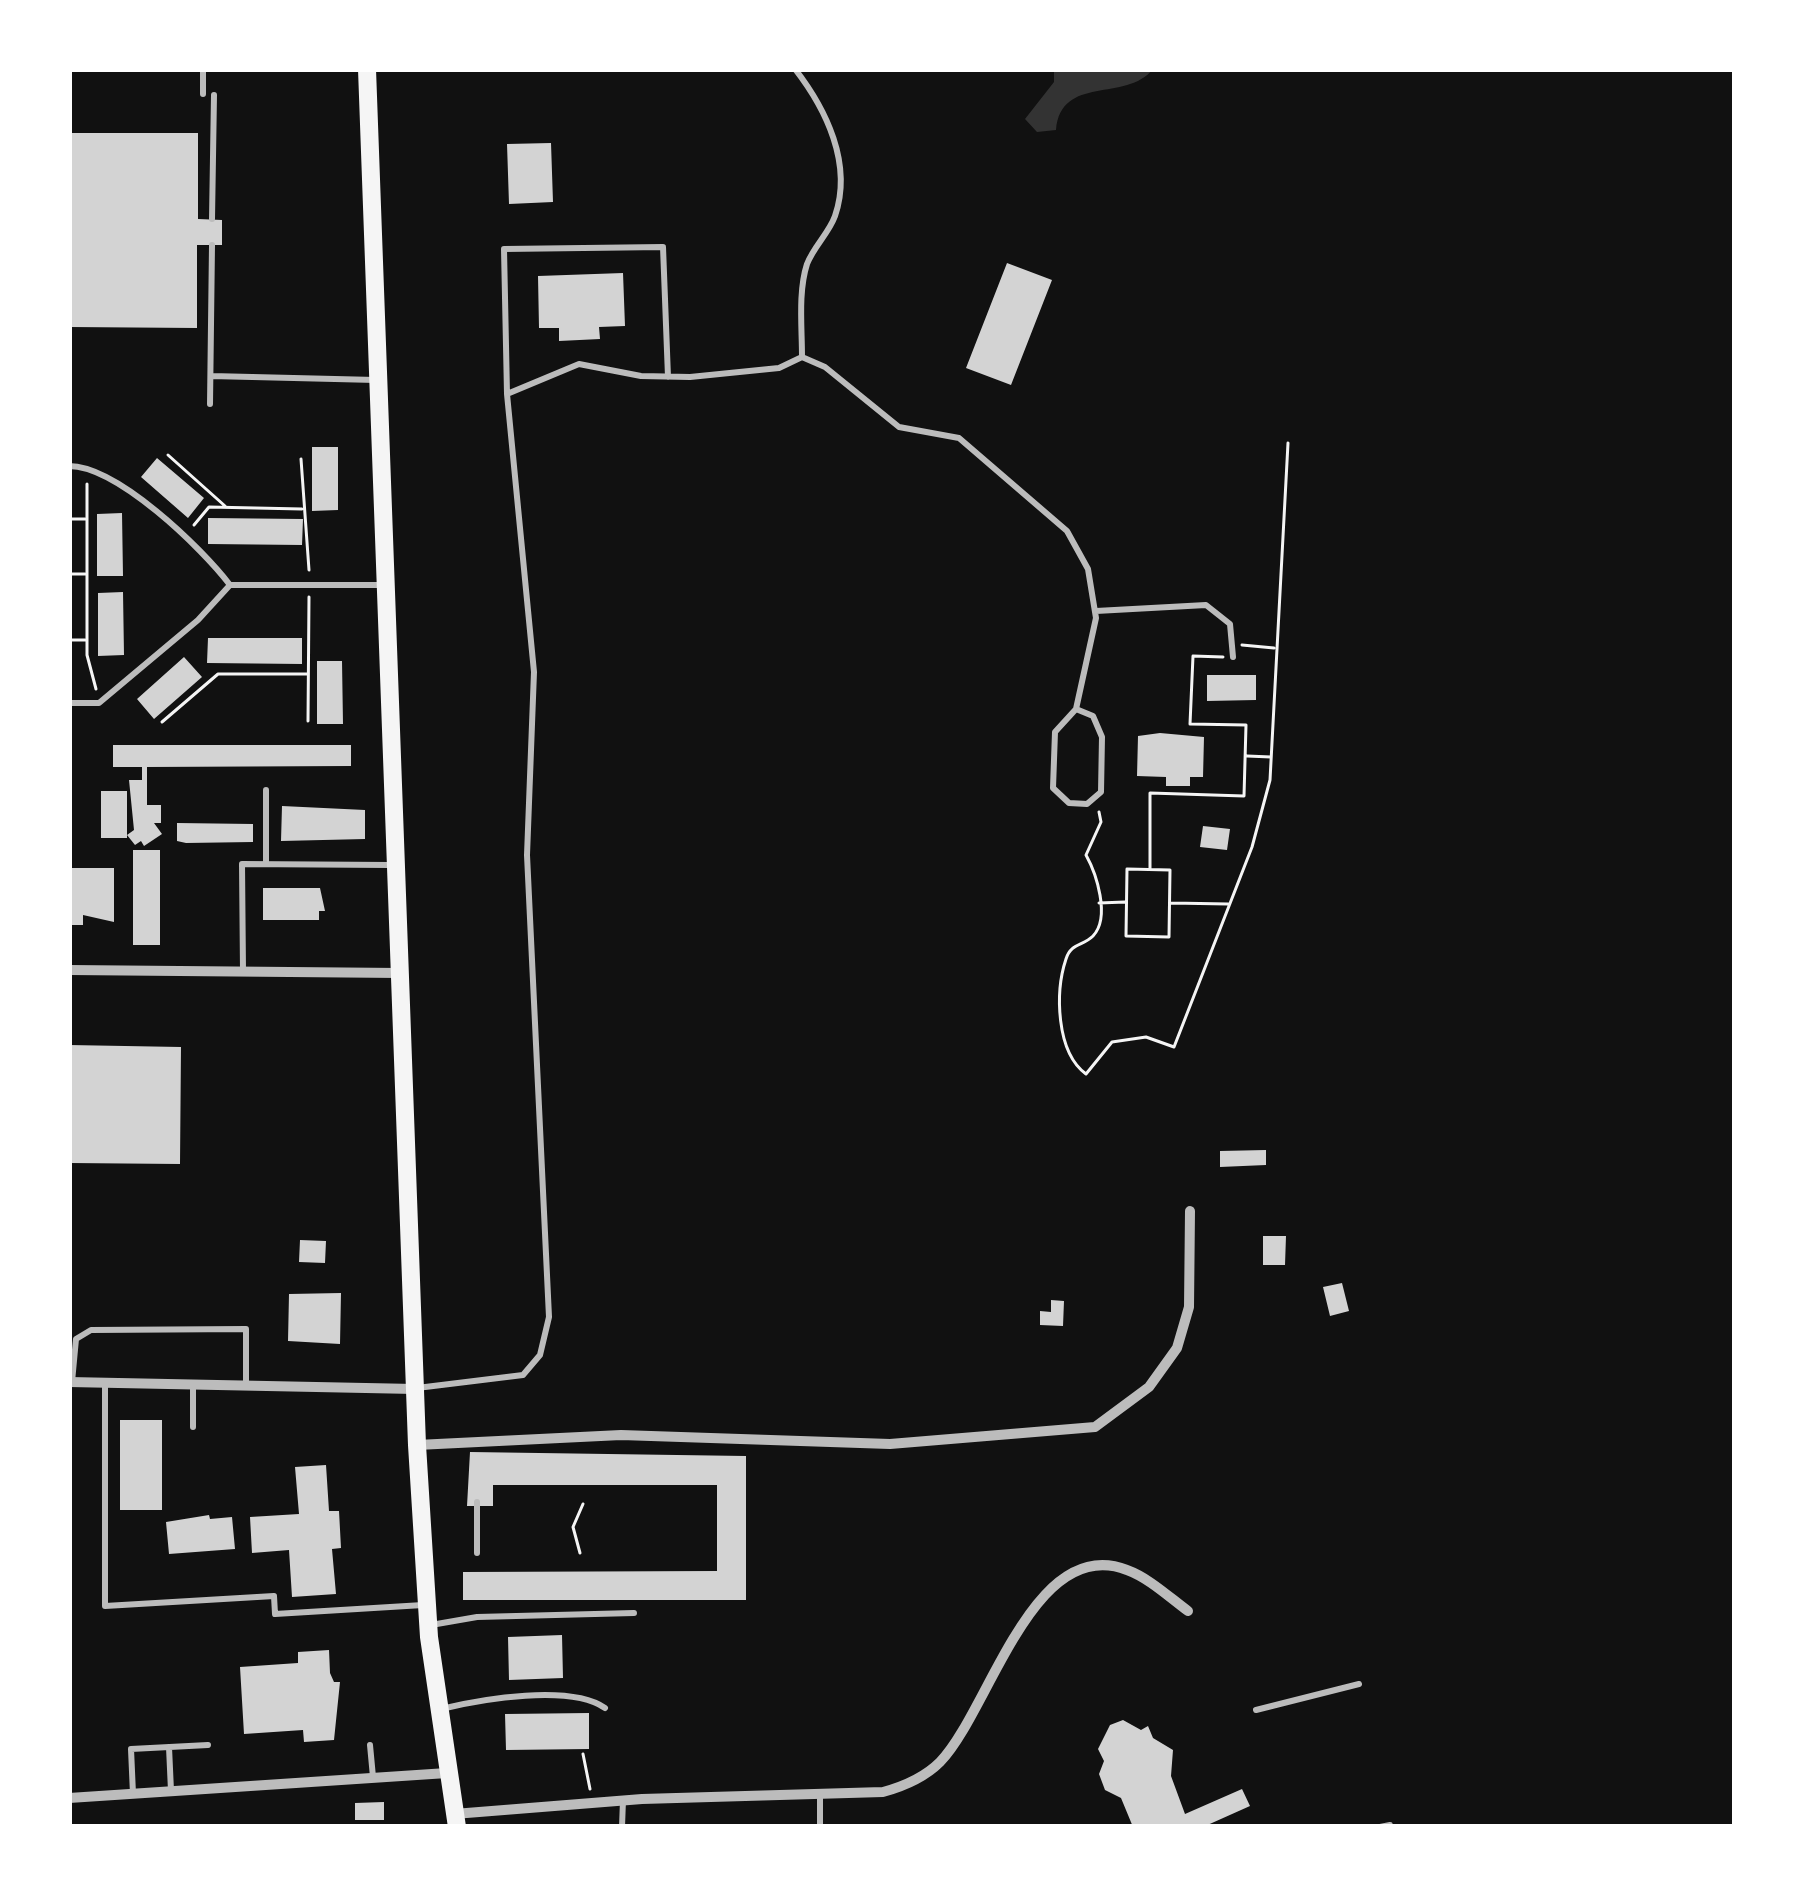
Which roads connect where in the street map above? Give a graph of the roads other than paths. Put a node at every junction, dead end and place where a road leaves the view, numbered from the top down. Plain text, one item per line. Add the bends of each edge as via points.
1 (203, 69) edge
2 (367, 69) edge
3 (795, 69) edge
4 (202, 94) dead end
5 (214, 94) dead end
6 (212, 219) dead end
7 (212, 245) dead end
8 (802, 357) junction
9 (211, 376) junction
10 (668, 377) junction
11 (380, 380) junction
12 (506, 394) junction
13 (210, 404) dead end
14 (69, 466) edge
15 (230, 585) junction
16 (386, 585) junction
17 (1096, 610) junction
18 (1233, 657) road end
19 (69, 703) edge
20 (1076, 709) junction
21 (266, 790) dead end
22 (266, 864) junction
23 (396, 865) junction
24 (69, 970) edge
25 (243, 971) junction
26 (400, 973) junction
27 (1190, 1210) dead end
28 (70, 1382) edge
29 (105, 1383) junction
30 (193, 1385) junction
31 (246, 1386) junction
32 (415, 1389) junction
33 (193, 1427) dead end
34 (417, 1445) junction
35 (477, 1502) dead end
36 (477, 1553) dead end
37 (427, 1604) junction
38 (1188, 1611) dead end
39 (634, 1613) dead end
40 (428, 1626) junction
41 (1359, 1684) dead end
42 (604, 1708) dead end
43 (438, 1710) junction
44 (1256, 1710) dead end
45 (208, 1745) dead end
46 (370, 1745) dead end
47 (169, 1747) junction
48 (447, 1773) junction
49 (373, 1777) junction
50 (171, 1791) junction
51 (133, 1794) junction
52 (820, 1796) junction
53 (69, 1798) edge
54 (623, 1800) junction
55 (456, 1820) edge
56 (622, 1827) edge
57 (820, 1827) edge

1 - 4 lane
2 - 11 main road
3 - 8 lane via 835,136 841,182 834,221 806,268
5 - 6 lane
7 - 9 lane
8 - 10 lane via 759,371
8 - 17 lane via 899,427 944,432 986,457 1067,531 1088,569
9 - 11 lane
9 - 13 lane
10 - 12 lane via 579,364
10 - 12 lane via 663,247 504,249
11 - 16 main road
12 - 32 lane via 534,672 527,855 549,1317 540,1355 523,1375
14 - 15 lane via 114,479
15 - 16 lane
15 - 19 lane via 99,703
16 - 23 main road
17 - 18 lane via 1206,605 1230,624
17 - 20 lane
20 - 20 lane via 1055,732 1053,788 1069,803 1095,799 1102,783 1102,736 1093,716
21 - 22 lane
22 - 23 lane
22 - 25 lane via 242,864
23 - 26 main road
24 - 25 street
25 - 26 street
26 - 32 main road
27 - 34 street via 1189,1306 1177,1348 1149,1387 1095,1427 890,1444 621,1435
28 - 29 street
28 - 31 lane via 76,1340 91,1330 246,1329
29 - 30 street
29 - 37 lane via 105,1606 274,1596 275,1614
30 - 31 street
30 - 33 lane
31 - 32 street
32 - 34 main road
34 - 37 main road
35 - 36 lane
37 - 40 main road
38 - 52 street via 1126,1569 1096,1567 1060,1579 1035,1604 935,1767 884,1792
39 - 40 lane
40 - 43 main road
41 - 44 lane
42 - 43 lane via 587,1696 479,1700
43 - 48 main road
45 - 47 lane
46 - 49 lane
47 - 50 lane
47 - 51 lane via 131,1749
48 - 49 street
48 - 55 main road
49 - 50 street
50 - 51 street
51 - 53 street
52 - 54 street
52 - 57 lane
54 - 55 street
54 - 56 lane

